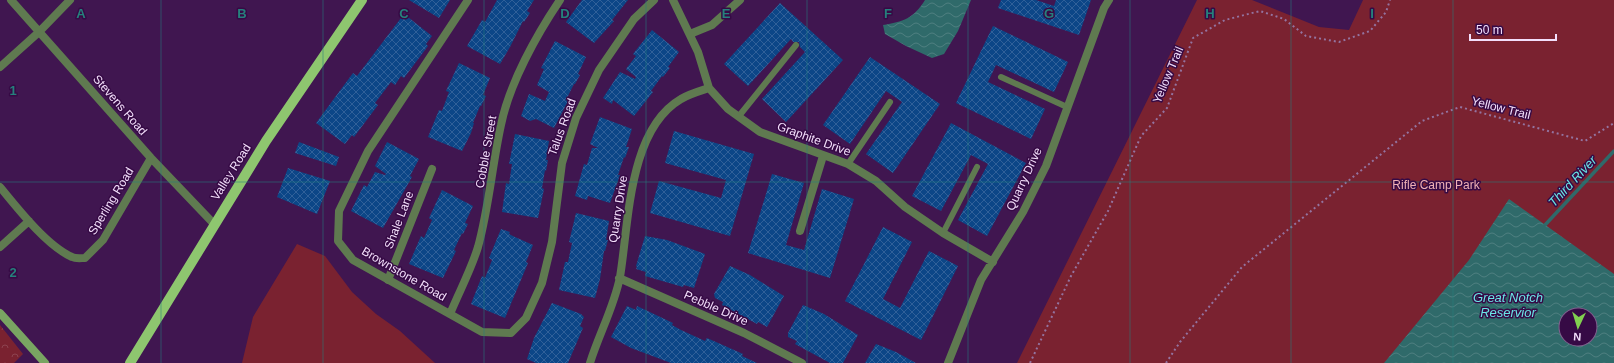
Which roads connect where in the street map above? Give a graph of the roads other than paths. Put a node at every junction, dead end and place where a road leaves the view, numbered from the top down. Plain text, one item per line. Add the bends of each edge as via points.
1 (10, 0) edge
2 (70, 0) edge
3 (362, 0) edge
4 (468, 0) edge
5 (560, 0) edge
6 (654, 0) edge
7 (672, 0) edge
8 (740, 0) edge
9 (1109, 0) edge
10 (39, 32) junction
11 (690, 34) junction
12 (796, 45) dead end
13 (0, 67) edge
14 (1001, 77) dead end
15 (709, 88) junction
16 (890, 102) dead end
17 (1067, 106) junction
18 (739, 116) junction
19 (823, 156) junction
20 (151, 158) junction
21 (848, 164) junction
22 (977, 167) dead end
23 (432, 168) dead end
24 (0, 187) edge
25 (29, 221) junction
26 (214, 224) junction
27 (800, 231) dead end
28 (943, 233) junction
29 (0, 247) edge
30 (993, 262) junction
31 (619, 278) junction
32 (388, 280) junction
33 (542, 283) joint
34 (0, 313) edge
35 (450, 314) junction
36 (45, 363) edge
37 (130, 363) edge
38 (590, 363) edge
39 (802, 363) edge
40 (948, 363) edge

1 - 10 street, Stevens Road
2 - 10 street
3 - 26 main road, Valley Road via 266,141
4 - 32 street, Brownstone Road via 368,151 339,211 338,241 353,260
5 - 35 street, Cobble Street via 543,25 517,78 501,124 488,204 477,249
6 - 33 street, Talus Road via 634,19 599,70 576,118 562,163 552,242
7 - 11 street, Graphite Drive
8 - 11 street via 712,25
9 - 17 street, Quarry Drive
10 - 13 street
10 - 20 street, Stevens Road
11 - 15 street, Graphite Drive
12 - 18 lane
14 - 17 lane
15 - 18 street, Graphite Drive
15 - 31 street, Quarry Drive via 681,99 657,120 640,154 631,194
16 - 21 lane
17 - 30 street, Quarry Drive via 1046,166 1023,212
18 - 19 street, Graphite Drive via 760,132
19 - 21 street, Graphite Drive
19 - 27 street
20 - 25 street, Sperling Road via 103,240 85,258 74,258 60,250
20 - 26 street, Stevens Road
21 - 28 street, Graphite Drive via 876,181 904,207
22 - 28 lane
23 - 32 street, Shale Lane
24 - 25 street, Sperling Road
25 - 29 street
26 - 37 main road, Valley Road
28 - 30 street, Graphite Drive
30 - 40 street, Quarry Drive via 982,280
31 - 38 street, Quarry Drive
31 - 39 street, Pebble Drive via 744,333
32 - 35 street, Brownstone Road
33 - 35 street, Brownstone Road via 526,318 511,333 482,332
34 - 36 main road

